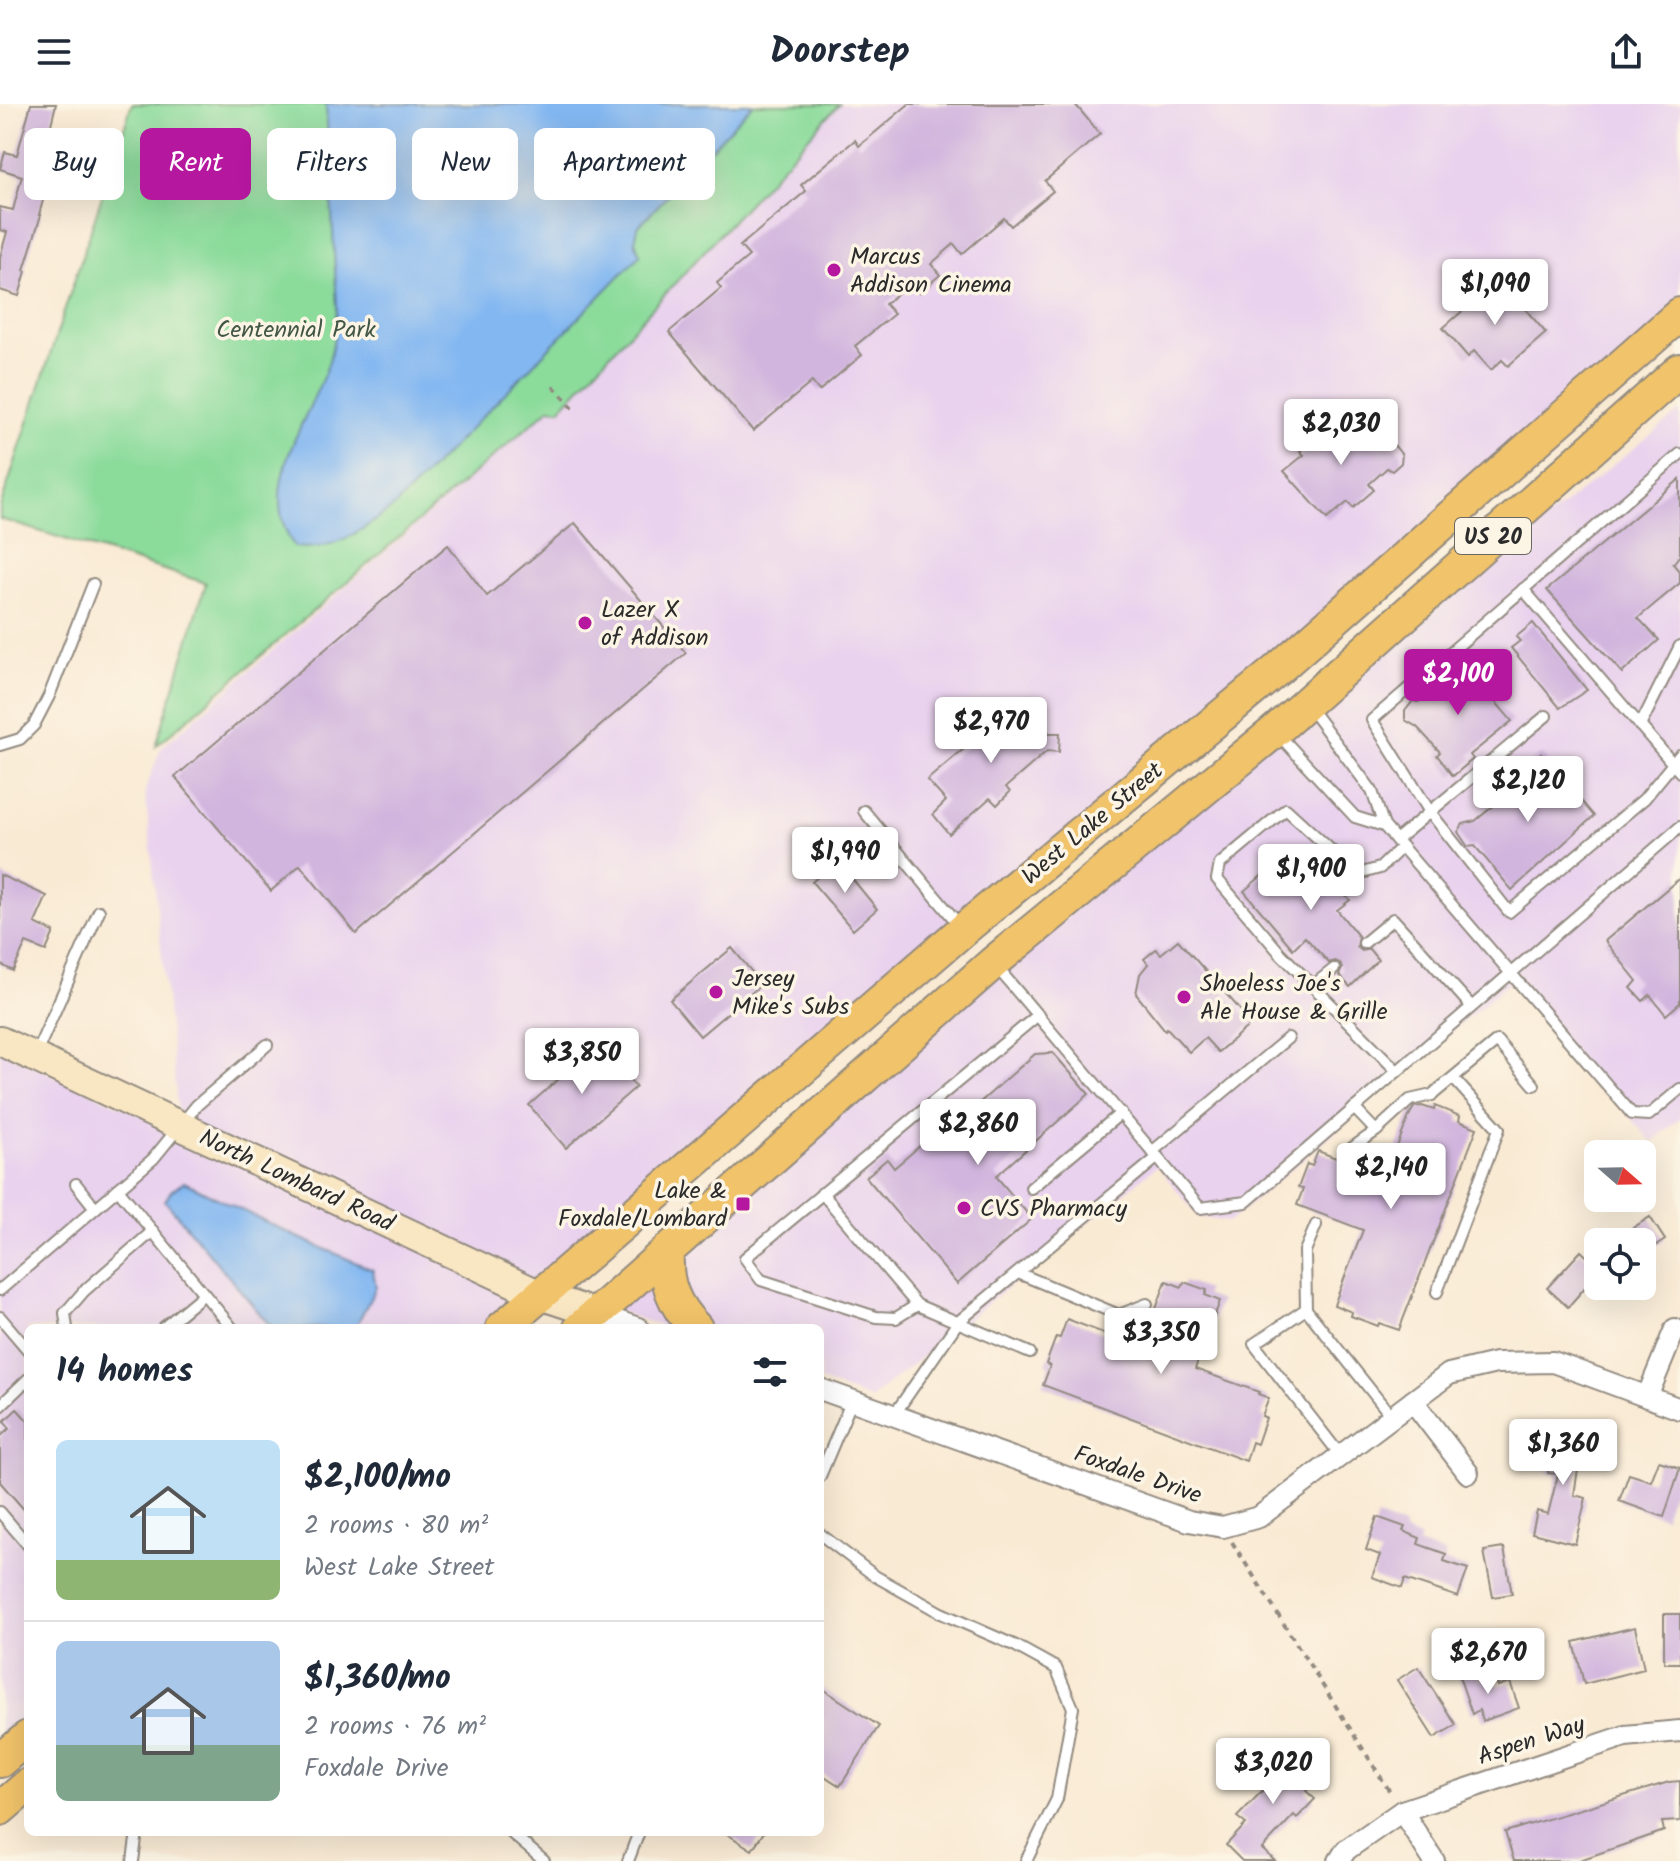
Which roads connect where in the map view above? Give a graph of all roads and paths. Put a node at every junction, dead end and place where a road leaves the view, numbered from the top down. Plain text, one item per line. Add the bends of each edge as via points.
1 (1680, 314) edge
2 (1680, 370) edge
3 (553, 386) dead end
4 (577, 412) dead end
5 (1680, 454) edge
6 (93, 584) dead end
7 (1523, 589) junction
8 (1680, 646) edge
9 (1306, 702) junction
10 (1546, 716) dead end
11 (1640, 726) junction
12 (1275, 731) junction
13 (0, 745) edge
14 (1678, 764) edge
15 (864, 811) dead end
16 (1430, 812) junction
17 (1384, 826) junction
18 (1680, 827) edge
19 (1399, 844) junction
20 (99, 911) dead end
21 (963, 930) junction
22 (1364, 943) dead end
23 (993, 963) junction
24 (1334, 969) dead end
25 (1510, 973) junction
26 (1314, 985) junction
27 (1471, 1006) junction
28 (1038, 1015) junction
29 (1288, 1038) dead end
30 (0, 1041) edge
31 (267, 1045) dead end
32 (34, 1057) junction
33 (1397, 1071) junction
34 (1453, 1078) junction
35 (1534, 1085) dead end
36 (1680, 1089) edge
37 (1354, 1108) junction
38 (1121, 1113) junction
39 (182, 1125) junction
40 (1376, 1131) junction
41 (1352, 1148) dead end
42 (1156, 1154) junction
43 (76, 1184) dead end
44 (1031, 1188) dead end
45 (118, 1189) junction
46 (822, 1193) junction
47 (95, 1208) junction
48 (1316, 1225) dead end
49 (153, 1231) junction
50 (667, 1251) junction
51 (1018, 1273) junction
52 (0, 1290) edge
53 (1437, 1292) dead end
54 (204, 1294) junction
55 (540, 1295) junction
56 (1147, 1304) dead end
57 (917, 1305) junction
58 (1306, 1309) junction
59 (0, 1317) edge
60 (588, 1321) edge
61 (958, 1322) junction
62 (66, 1324) edge
63 (168, 1324) edge
64 (229, 1324) edge
65 (507, 1324) edge
66 (609, 1324) edge
67 (693, 1324) edge
68 (1675, 1329) dead end
69 (24, 1345) edge
70 (1030, 1353) dead end
71 (24, 1383) edge
72 (824, 1390) edge
73 (1647, 1397) junction
74 (852, 1400) junction
75 (1413, 1401) junction
76 (0, 1406) edge
77 (1680, 1409) edge
78 (894, 1415) junction
79 (1392, 1417) junction
80 (1341, 1456) junction
81 (824, 1466) edge
82 (1468, 1473) dead end
83 (0, 1512) edge
84 (1223, 1527) junction
85 (824, 1537) edge
86 (24, 1540) edge
87 (1680, 1731) edge
88 (24, 1740) edge
89 (0, 1761) edge
90 (24, 1788) edge
91 (0, 1809) edge
92 (1402, 1811) junction
93 (136, 1836) edge
94 (515, 1836) edge
95 (637, 1836) edge
96 (133, 1861) edge
97 (544, 1861) edge
98 (628, 1861) edge
99 (1026, 1861) edge
100 (1339, 1861) edge
101 (1434, 1861) edge

1 - 21 main road, West Lake Street / US 20 via 1268,677
2 - 9 main road, West Lake Street / US 20
3 - 4 path
5 - 7 lane
6 - 13 lane via 34,725 20,739
7 - 11 lane
7 - 16 lane via 1372,720
8 - 11 lane
9 - 12 main road, West Lake Street / US 20
9 - 17 lane via 1372,791
10 - 16 lane
11 - 14 lane
12 - 17 lane via 1355,817
12 - 23 main road, West Lake Street / US 20
14 - 16 lane via 1509,912
15 - 21 lane
16 - 19 lane
17 - 19 lane
18 - 25 lane
19 - 25 lane
19 - 26 lane via 1380,868 1362,873 1286,809 1220,864 1217,879
20 - 32 lane
21 - 55 main road, West Lake Street / US 20
22 - 27 lane via 1393,919
23 - 28 lane
23 - 50 main road, West Lake Street / US 20
24 - 26 lane
25 - 27 lane
25 - 36 lane via 1632,1114 1649,1115
26 - 33 lane
27 - 33 lane
28 - 38 lane
28 - 46 lane
29 - 42 lane
30 - 32 street, North Lombard Road
31 - 39 lane via 197,1105
32 - 39 street, North Lombard Road
33 - 37 lane
34 - 35 lane via 1497,1041
34 - 40 lane via 1432,1095 1410,1100
34 - 53 lane via 1499,1129
37 - 40 lane
37 - 42 lane via 1246,1202 1200,1208
38 - 42 lane
38 - 44 lane
39 - 45 lane
39 - 55 street, North Lombard Road
40 - 41 lane
42 - 51 lane
43 - 47 lane
45 - 47 lane
45 - 49 lane
46 - 57 lane
46 - 57 lane via 745,1258 761,1280 876,1317 896,1318
47 - 52 lane
48 - 58 lane via 1305,1251
49 - 54 lane
49 - 62 lane via 84,1291 65,1313
50 - 60 main road, West Lake Street / US 20
50 - 67 main road via 669,1288
51 - 56 lane via 1119,1315
51 - 61 lane
54 - 63 lane
54 - 64 lane
55 - 60 street, North Lombard Road
55 - 65 main road, West Lake Street / US 20
57 - 61 lane
58 - 79 lane
58 - 80 lane via 1254,1344
59 - 69 lane
60 - 66 street
61 - 70 lane
61 - 78 lane
68 - 73 street
71 - 76 lane
72 - 74 street, Foxdale Drive
73 - 75 street, Foxdale Drive via 1553,1362 1496,1363 1449,1374
73 - 77 street, Foxdale Drive
74 - 78 street, Foxdale Drive
74 - 81 lane
75 - 79 street, Foxdale Drive
75 - 82 street
78 - 84 street, Foxdale Drive via 1189,1521
79 - 80 street, Foxdale Drive
80 - 84 street, Foxdale Drive via 1259,1517
83 - 86 lane
84 - 92 path
85 - 99 lane via 927,1606 1056,1668 1073,1708 1057,1799
87 - 92 street, Aspen Way via 1625,1736
88 - 89 main road
90 - 91 main road
92 - 100 street, Aspen Way via 1346,1850
92 - 101 street
93 - 96 lane
94 - 97 lane
95 - 98 lane

